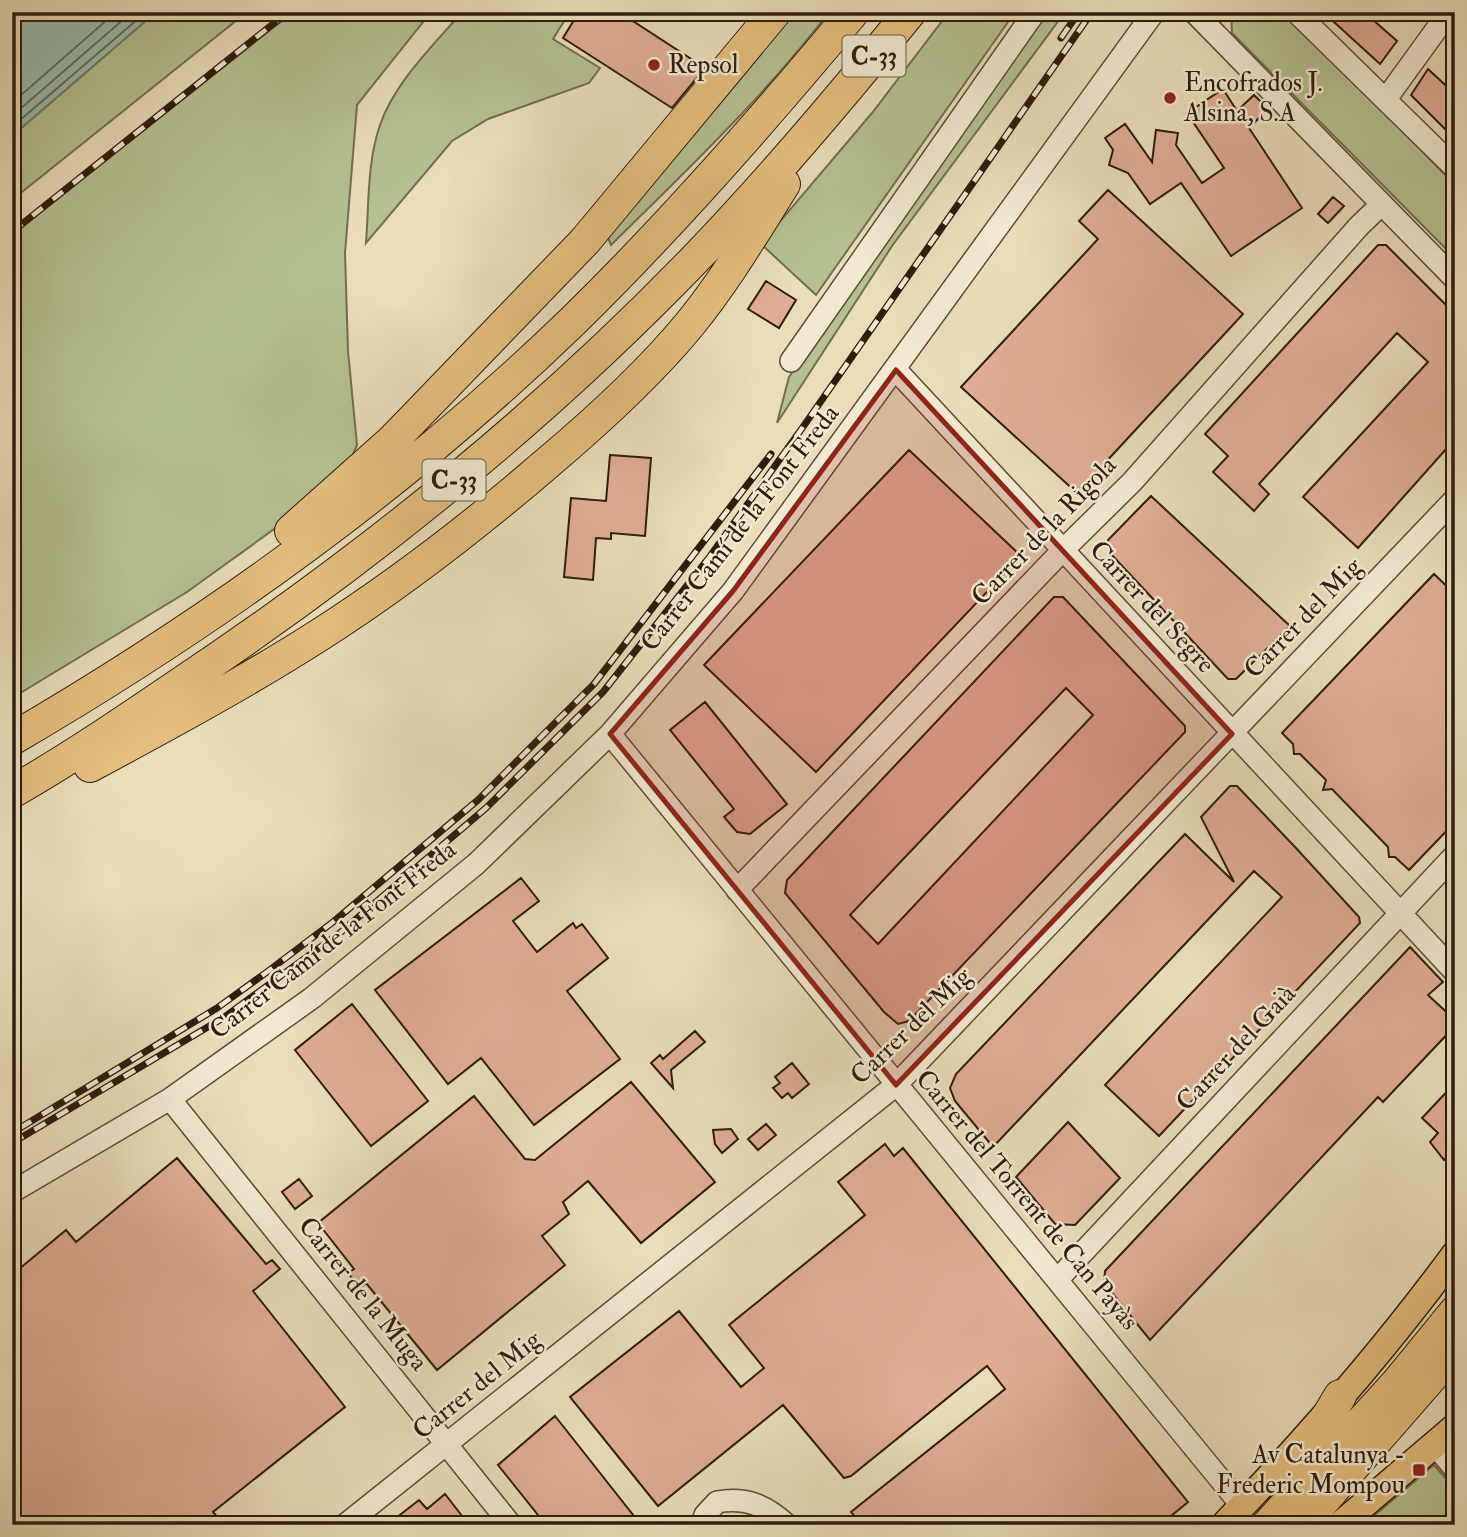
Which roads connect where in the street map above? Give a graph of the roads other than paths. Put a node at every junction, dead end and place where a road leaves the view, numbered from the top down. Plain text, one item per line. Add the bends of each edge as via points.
1 (775, 12) edge
2 (853, 12) edge
3 (910, 12) edge
4 (1035, 12) edge
5 (1154, 12) edge
6 (1296, 12) edge
7 (1449, 12) edge
8 (1205, 16) edge
9 (837, 99) junction
10 (1386, 99) junction
11 (1455, 168) edge
12 (1382, 204) junction
13 (1455, 279) edge
14 (791, 361) dead end
15 (896, 370) junction
16 (1455, 499) edge
17 (1062, 551) junction
18 (202, 622) junction
19 (610, 733) junction
20 (1231, 733) junction
21 (12, 739) edge
22 (12, 792) edge
23 (12, 800) edge
24 (1455, 855) edge
25 (737, 890) junction
26 (1400, 912) junction
27 (1455, 972) edge
28 (896, 1085) junction
29 (170, 1099) junction
30 (12, 1192) edge
31 (1455, 1254) edge
32 (1058, 1280) junction
33 (1455, 1312) edge
34 (1455, 1350) edge
35 (1340, 1396) joint
36 (1455, 1427) edge
37 (447, 1444) junction
38 (1434, 1444) junction
39 (1455, 1469) edge
40 (1239, 1518) edge
41 (345, 1525) edge
42 (511, 1525) edge
43 (702, 1525) edge
44 (787, 1525) edge
45 (1268, 1525) edge
46 (1302, 1525) edge
47 (1340, 1525) edge

1 - 18 highway via 569,258 393,441 291,531
2 - 18 highway, C-33 via 764,120 572,321 372,495
3 - 9 highway, C-33
4 - 14 street
5 - 15 street, Carrer Camí de la Font Freda
6 - 10 street
7 - 10 street
8 - 12 street
9 - 22 highway, C-33 via 697,258 520,426 410,518 276,619
9 - 23 highway via 690,324 594,421 513,493 384,592 297,649 68,778
10 - 11 street
12 - 13 street
12 - 17 street, Carrer de la Rigola via 1132,482
15 - 17 street, Carrer del Segre
15 - 19 street, Carrer Camí de la Font Freda via 733,591
16 - 20 street, Carrer del Mig
17 - 20 street, Carrer del Segre
17 - 25 street, Carrer de la Rigola
18 - 21 highway, C-33
19 - 25 street, Carrer del Torrent de Can Payàs
19 - 29 street, Carrer Camí de la Font Freda via 423,910 312,998
20 - 26 street, Carrer del Segre
20 - 28 street, Carrer del Mig
24 - 26 street, Carrer del Gaià
25 - 28 street, Carrer del Torrent de Can Payàs
26 - 27 street, Carrer del Segre
26 - 32 street, Carrer del Gaià
28 - 32 street, Carrer del Torrent de Can Payàs
28 - 37 street, Carrer del Mig
29 - 30 street, Carrer Camí de la Font Freda
29 - 37 street, Carrer de la Muga
31 - 35 main road
32 - 40 street, Carrer del Torrent de Can Payàs
33 - 45 highway
34 - 46 highway
35 - 40 highway via 1300,1467
36 - 38 main road
37 - 41 street, Carrer del Mig
37 - 42 street, Carrer de la Muga
38 - 39 street
38 - 47 main road
43 - 44 street via 717,1502 736,1499 758,1503

